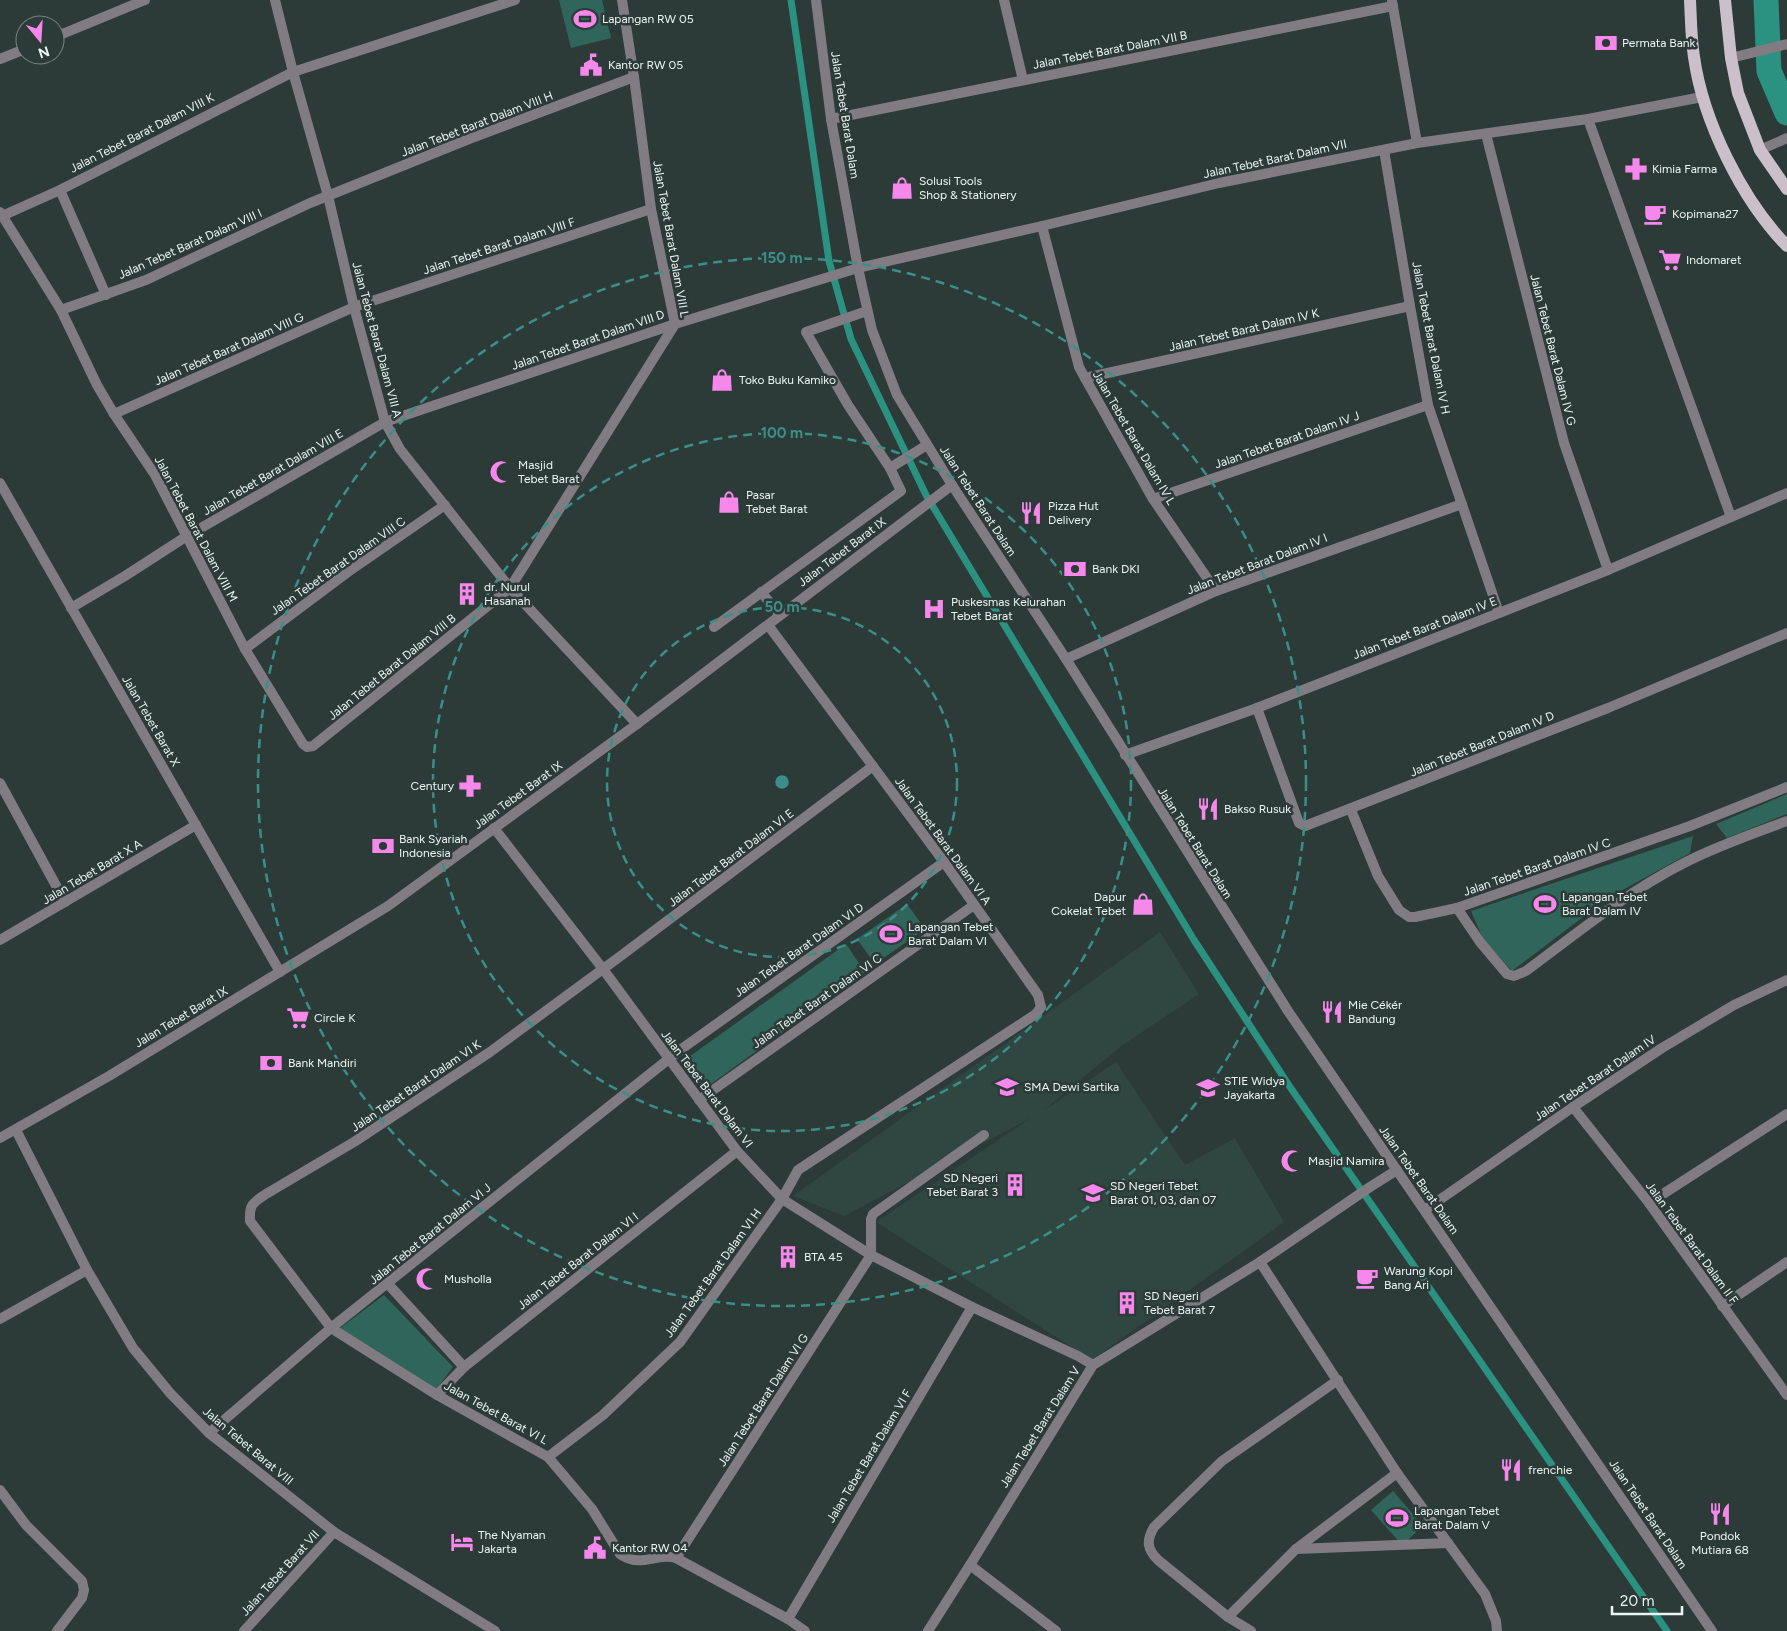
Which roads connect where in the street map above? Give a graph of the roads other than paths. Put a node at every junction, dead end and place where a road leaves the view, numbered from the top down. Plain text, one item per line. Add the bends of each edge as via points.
1 (145, 0) edge
2 (275, 0) edge
3 (515, 0) edge
4 (622, 0) edge
5 (816, 0) edge
6 (1004, 0) edge
7 (1690, 0) edge
8 (1725, 0) edge
9 (1392, 3) edge
10 (65, 33) edge
11 (1787, 44) edge
12 (15, 53) edge
13 (1731, 58) junction
14 (0, 59) edge
15 (294, 72) junction
16 (634, 77) junction
17 (1024, 80) junction
18 (1702, 97) junction
19 (831, 119) junction
20 (1588, 119) junction
21 (1486, 134) junction
22 (1785, 139) edge
23 (1417, 143) junction
24 (1384, 150) junction
25 (1760, 150) junction
26 (1787, 189) edge
27 (60, 190) junction
28 (328, 196) junction
29 (651, 209) junction
30 (1, 214) edge
31 (1042, 226) junction
32 (1787, 246) edge
33 (858, 268) junction
34 (106, 295) junction
35 (1410, 306) junction
36 (354, 307) junction
37 (61, 310) junction
38 (868, 311) junction
39 (674, 324) junction
40 (1085, 378) junction
41 (1428, 406) junction
42 (114, 414) junction
43 (385, 422) junction
44 (927, 445) junction
45 (890, 468) junction
46 (0, 483) edge
47 (952, 485) junction
48 (1787, 493) edge
49 (1153, 499) junction
50 (1462, 504) junction
51 (445, 505) junction
52 (1731, 517) junction
53 (187, 536) junction
54 (1608, 570) junction
55 (510, 588) junction
56 (1216, 591) junction
57 (761, 592) junction
58 (71, 608) junction
59 (1499, 613) junction
60 (780, 615) junction
61 (768, 625) junction
62 (714, 627) dead end
63 (1787, 633) edge
64 (245, 649) junction
65 (1066, 659) junction
66 (1257, 708) junction
67 (637, 724) junction
68 (313, 746) joint
69 (1125, 755) junction
70 (873, 766) junction
71 (0, 783) edge
72 (1787, 788) edge
73 (10, 802) junction
74 (0, 808) edge
75 (1351, 810) junction
76 (1787, 821) edge
77 (196, 825) junction
78 (494, 828) junction
79 (944, 862) junction
80 (65, 902) junction
81 (974, 905) junction
82 (1457, 908) junction
83 (0, 940) edge
84 (603, 969) junction
85 (280, 972) junction
86 (1787, 980) edge
87 (669, 1059) junction
88 (699, 1100) junction
89 (1573, 1107) junction
90 (1787, 1114) edge
91 (16, 1130) junction
92 (984, 1135) dead end
93 (0, 1138) edge
94 (737, 1151) junction
95 (1398, 1170) junction
96 (782, 1199) junction
97 (1649, 1203) junction
98 (1425, 1210) junction
99 (871, 1255) junction
100 (1260, 1262) junction
101 (1787, 1262) edge
102 (87, 1270) junction
103 (388, 1284) junction
104 (1722, 1306) junction
105 (972, 1307) junction
106 (0, 1319) edge
107 (331, 1328) junction
108 (1093, 1365) junction
109 (464, 1367) junction
110 (1338, 1380) junction
111 (437, 1395) junction
112 (1787, 1395) edge
113 (209, 1433) junction
114 (548, 1457) junction
115 (1397, 1473) junction
116 (0, 1490) edge
117 (334, 1532) junction
118 (1448, 1543) junction
119 (1296, 1549) junction
120 (676, 1558) junction
121 (970, 1565) junction
122 (1228, 1617) junction
123 (788, 1619) junction
124 (57, 1631) edge
125 (244, 1631) edge
126 (496, 1631) edge
127 (805, 1631) edge
128 (928, 1631) edge
129 (1056, 1631) edge
130 (1251, 1631) edge
131 (1497, 1631) edge
132 (1712, 1631) edge

1 - 10 street
2 - 15 street, Jalan Tebet Barat Dalam VIII A
3 - 15 street, Jalan Tebet Barat Dalam VIII K
4 - 16 street, Jalan Tebet Barat Dalam VIII L
5 - 19 street, Jalan Tebet Barat Dalam
6 - 17 street
7 - 18 main road via 1694,57
8 - 13 main road
9 - 17 street, Jalan Tebet Barat Dalam VII B
9 - 23 street
11 - 13 street
12 - 14 street
13 - 25 main road via 1738,93
15 - 27 street, Jalan Tebet Barat Dalam VIII K
15 - 28 street, Jalan Tebet Barat Dalam VIII A
16 - 28 street, Jalan Tebet Barat Dalam VIII H
16 - 29 street, Jalan Tebet Barat Dalam VIII L
17 - 19 street, Jalan Tebet Barat Dalam VII B
18 - 20 street, Jalan Tebet Barat Dalam VII
18 - 32 main road via 1718,138 1749,199
19 - 33 street, Jalan Tebet Barat Dalam
20 - 21 street, Jalan Tebet Barat Dalam VII
20 - 52 street
21 - 23 street, Jalan Tebet Barat Dalam VII
21 - 54 street, Jalan Tebet Barat Dalam IV G via 1564,443
22 - 25 street
23 - 24 street, Jalan Tebet Barat Dalam VII
24 - 31 street, Jalan Tebet Barat Dalam VII via 1219,183
24 - 35 street, Jalan Tebet Barat Dalam IV H
25 - 26 main road
27 - 30 street, Jalan Tebet Barat Dalam VIII K
27 - 34 street
28 - 34 street, Jalan Tebet Barat Dalam VIII I via 146,280
28 - 36 street, Jalan Tebet Barat Dalam VIII A
29 - 36 street, Jalan Tebet Barat Dalam VIII F
29 - 39 street, Jalan Tebet Barat Dalam VIII L
30 - 37 street, Jalan Tebet Barat Dalam VIII M
31 - 33 street, Jalan Tebet Barat Dalam VII
31 - 40 street, Jalan Tebet Barat Dalam IV L via 1079,367
33 - 38 street, Jalan Tebet Barat Dalam
33 - 39 street, Jalan Tebet Barat Dalam VIII D
34 - 37 street, Jalan Tebet Barat Dalam VIII I
35 - 40 street, Jalan Tebet Barat Dalam IV K
35 - 41 street, Jalan Tebet Barat Dalam IV H
36 - 42 street, Jalan Tebet Barat Dalam VIII G
36 - 43 street, Jalan Tebet Barat Dalam VIII A
37 - 42 street, Jalan Tebet Barat Dalam VIII M
38 - 44 street, Jalan Tebet Barat Dalam via 897,395
38 - 45 street via 806,332 848,405
39 - 43 street, Jalan Tebet Barat Dalam VIII D
39 - 55 street, Jalan Tebet Barat Dalam VIII L
40 - 49 street, Jalan Tebet Barat Dalam IV L
41 - 49 street, Jalan Tebet Barat Dalam IV J
41 - 50 street, Jalan Tebet Barat Dalam IV H
42 - 53 street, Jalan Tebet Barat Dalam VIII M via 154,475
43 - 51 street, Jalan Tebet Barat Dalam VIII A via 400,449
43 - 53 street, Jalan Tebet Barat Dalam VIII E
44 - 45 street
44 - 47 street, Jalan Tebet Barat Dalam
45 - 57 street via 901,491
46 - 58 street, Jalan Tebet Barat X
47 - 60 street, Jalan Tebet Barat IX
47 - 65 street, Jalan Tebet Barat Dalam
48 - 52 street, Jalan Tebet Barat Dalam IV E
49 - 56 street, Jalan Tebet Barat Dalam IV L
50 - 56 street, Jalan Tebet Barat Dalam IV I
50 - 59 street, Jalan Tebet Barat Dalam IV H
51 - 55 street, Jalan Tebet Barat Dalam VIII A
51 - 64 street, Jalan Tebet Barat Dalam VIII C
52 - 54 street, Jalan Tebet Barat Dalam IV E
53 - 58 street, Jalan Tebet Barat Dalam VIII E
53 - 64 street, Jalan Tebet Barat Dalam VIII M
54 - 59 street, Jalan Tebet Barat Dalam IV E
55 - 67 street, Jalan Tebet Barat Dalam VIII A
55 - 68 street, Jalan Tebet Barat Dalam VIII B
56 - 65 street, Jalan Tebet Barat Dalam IV I
57 - 60 street
57 - 62 street
58 - 77 street, Jalan Tebet Barat X
59 - 66 street, Jalan Tebet Barat Dalam IV E
60 - 61 street, Jalan Tebet Barat IX
61 - 67 street, Jalan Tebet Barat IX
61 - 70 street, Jalan Tebet Barat Dalam VI A
63 - 75 street, Jalan Tebet Barat Dalam IV D
64 - 68 street, Jalan Tebet Barat Dalam VIII M via 303,744
65 - 69 street, Jalan Tebet Barat Dalam
66 - 69 street, Jalan Tebet Barat Dalam IV E
66 - 75 street, Jalan Tebet Barat Dalam IV D via 1300,825
67 - 78 street, Jalan Tebet Barat IX
69 - 95 street, Jalan Tebet Barat Dalam via 1288,1011
70 - 79 street, Jalan Tebet Barat Dalam VI A
70 - 84 street, Jalan Tebet Barat Dalam VI E
71 - 73 street
72 - 82 street, Jalan Tebet Barat Dalam IV C via 1690,826
73 - 74 street
73 - 80 street
75 - 82 street, Jalan Tebet Barat Dalam IV C via 1378,876 1399,910 1415,917
76 - 82 street via 1682,863 1614,905 1526,971 1514,976 1507,974 1480,942
77 - 80 street, Jalan Tebet Barat X A
77 - 85 street, Jalan Tebet Barat X
78 - 84 street, Jalan Tebet Barat Dalam VI
78 - 85 street, Jalan Tebet Barat IX via 388,906
79 - 81 street, Jalan Tebet Barat Dalam VI A
79 - 87 street, Jalan Tebet Barat Dalam VI D
80 - 83 street, Jalan Tebet Barat X A
81 - 88 street, Jalan Tebet Barat Dalam VI C
81 - 96 street, Jalan Tebet Barat Dalam VI A via 1038,995 1041,1007 1036,1014 798,1170
84 - 87 street, Jalan Tebet Barat Dalam VI
84 - 107 street, Jalan Tebet Barat Dalam VI K via 490,1052 354,1142 254,1202 249,1209 250,1221
85 - 91 street, Jalan Tebet Barat IX
86 - 89 street, Jalan Tebet Barat Dalam IV via 1726,1010
87 - 88 street, Jalan Tebet Barat Dalam VI
87 - 103 street, Jalan Tebet Barat Dalam VI J
88 - 94 street, Jalan Tebet Barat Dalam VI
89 - 97 street, Jalan Tebet Barat Dalam II F
89 - 98 street, Jalan Tebet Barat Dalam IV
90 - 97 street
91 - 93 street, Jalan Tebet Barat IX
91 - 102 street, Jalan Tebet Barat VIII
92 - 99 street via 873,1214
94 - 96 street, Jalan Tebet Barat Dalam VI
94 - 109 street, Jalan Tebet Barat Dalam VI I
95 - 98 street, Jalan Tebet Barat Dalam
95 - 100 street, Jalan Tebet Barat Dalam V
96 - 99 street, Jalan Tebet Barat Dalam VI
96 - 114 street, Jalan Tebet Barat Dalam VI H via 680,1342 617,1403
97 - 104 street, Jalan Tebet Barat Dalam II F
98 - 132 street, Jalan Tebet Barat Dalam
99 - 105 street, Jalan Tebet Barat Dalam VI
99 - 120 street, Jalan Tebet Barat Dalam VI G
100 - 108 street, Jalan Tebet Barat Dalam V
100 - 110 street
101 - 104 street
102 - 106 street
102 - 113 street, Jalan Tebet Barat VIII via 133,1348
103 - 107 street, Jalan Tebet Barat Dalam VI J
103 - 109 street
104 - 112 street, Jalan Tebet Barat Dalam II F
105 - 108 street, Jalan Tebet Barat Dalam VI
105 - 123 street, Jalan Tebet Barat Dalam VI F
107 - 111 street, Jalan Tebet Barat VI L
107 - 113 street, Jalan Tebet Barat Dalam VI J
108 - 121 street, Jalan Tebet Barat Dalam V
109 - 111 street, Jalan Tebet Barat Dalam VI I
110 - 115 street
110 - 122 street via 1222,1461 1149,1535 1151,1553
111 - 114 street, Jalan Tebet Barat VI L
113 - 117 street, Jalan Tebet Barat VIII
114 - 120 street, Jalan Tebet Barat VI L via 592,1509 620,1554 640,1562 662,1556
115 - 118 street
115 - 119 street
116 - 124 street via 26,1525 82,1582 82,1598
117 - 125 street, Jalan Tebet Barat VII
117 - 126 street, Jalan Tebet Barat VIII
118 - 119 street
118 - 131 street via 1486,1594
119 - 122 street
120 - 123 street
121 - 128 street, Jalan Tebet Barat Dalam V
121 - 129 street
122 - 130 street
123 - 127 street

